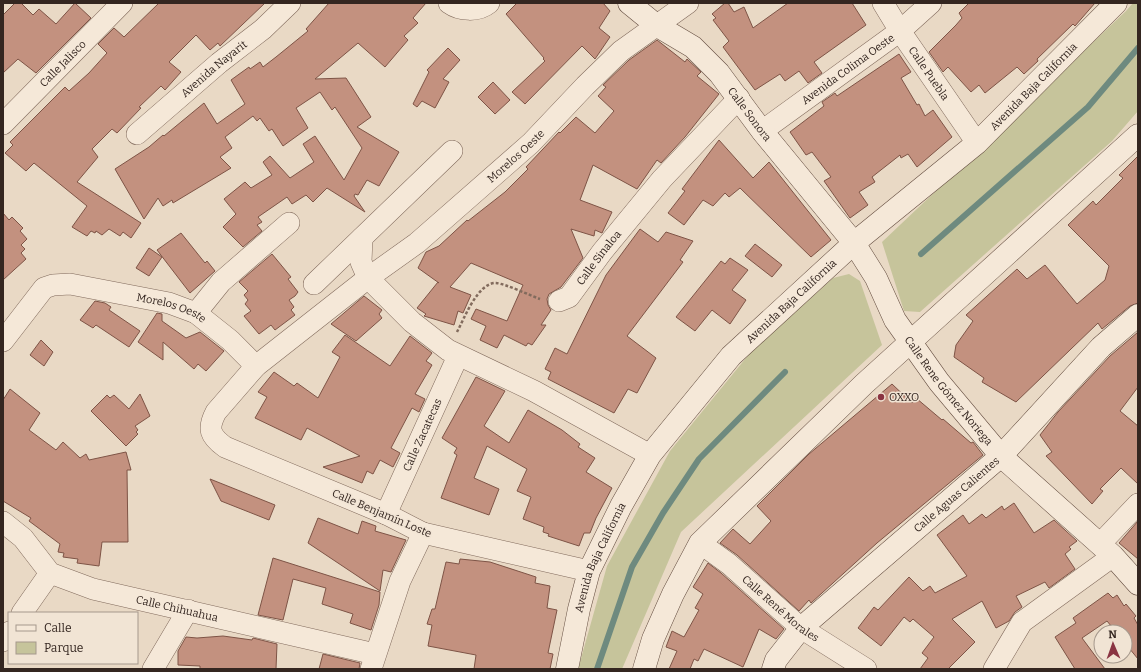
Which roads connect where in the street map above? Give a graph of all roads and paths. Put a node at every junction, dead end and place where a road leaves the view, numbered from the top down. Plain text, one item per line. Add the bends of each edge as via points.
1 (122, 3) edge
2 (290, 3) edge
3 (449, 3) edge
4 (489, 3) edge
5 (629, 3) edge
6 (688, 3) edge
7 (883, 3) edge
8 (931, 3) edge
9 (1116, 3) edge
10 (656, 25) junction
11 (900, 31) junction
12 (739, 98) junction
13 (3, 124) edge
14 (762, 131) junction
15 (137, 134) dead end
16 (1138, 136) edge
17 (977, 143) junction
18 (452, 151) dead end
19 (289, 222) dead end
20 (362, 238) junction
21 (854, 243) junction
22 (368, 278) junction
23 (314, 284) dead end
24 (559, 301) joint
25 (196, 313) junction
26 (1138, 315) edge
27 (3, 341) edge
28 (909, 342) junction
29 (453, 353) junction
30 (256, 366) junction
31 (211, 432) joint
32 (650, 455) junction
33 (1001, 456) junction
34 (1138, 504) edge
35 (386, 514) junction
36 (3, 522) edge
37 (423, 533) junction
38 (700, 543) junction
39 (1106, 550) junction
40 (589, 571) junction
41 (50, 573) junction
42 (1138, 584) edge
43 (188, 610) junction
44 (23, 612) edge
45 (800, 628) junction
46 (373, 662) edge
47 (153, 669) edge
48 (567, 669) edge
49 (644, 669) edge
50 (773, 669) edge
51 (866, 669) edge
52 (995, 669) edge

1 - 13 street, Calle Jalisco
2 - 15 street, Avenida Nayarit via 263,29 219,62
3 - 4 street via 457,9 486,6
5 - 10 main road, Calle Sonora
6 - 10 street, Morelos Oeste
7 - 11 street, Calle Puebla
8 - 11 street, Avenida Colima Oeste
9 - 17 main road, Avenida Baja California
10 - 12 main road, Calle Sonora via 693,47
10 - 22 street, Morelos Oeste via 621,51 531,144 417,243
11 - 14 street, Avenida Colima Oeste
11 - 17 street, Calle Puebla
12 - 14 main road, Calle Sonora
12 - 24 street, Calle Sinaloa via 662,179 569,297
14 - 21 main road, Calle Sonora
16 - 28 main road
17 - 21 main road, Avenida Baja California
18 - 20 street
19 - 25 street via 221,282
20 - 22 street via 361,262
20 - 23 street
21 - 28 main road, Calle Rene Gómez Noriega via 876,278 895,320
21 - 32 main road, Avenida Baja California via 731,356
22 - 29 street via 412,322
22 - 30 street, Morelos Oeste
24 - 29 path via 551,302 496,283 487,285 479,292
25 - 27 street, Morelos Oeste via 169,303 70,284 53,285 44,288
25 - 30 street, Morelos Oeste via 230,340
26 - 33 main road, Calle Aguas Calientes via 1100,347
28 - 33 main road, Calle Rene Gómez Noriega
28 - 38 main road
29 - 32 street via 534,391
29 - 35 street, Calle Zacatecas
30 - 31 street, Morelos Oeste via 216,412
31 - 35 street, Calle Benjamín Loste via 214,440 225,447
32 - 40 main road, Avenida Baja California
33 - 39 main road, Calle Rene Gómez Noriega
33 - 45 main road, Calle Aguas Calientes
34 - 39 street
35 - 37 street, Calle Benjamín Loste
36 - 41 street via 23,538
37 - 40 street, Calle Benjamín Loste
37 - 46 street via 400,581
38 - 45 street, Calle René Morales via 729,564
38 - 49 main road via 653,639
39 - 42 main road, Calle Rene Gómez Noriega
39 - 52 street via 1022,622
40 - 48 main road, Avenida Baja California
41 - 43 street, Calle Chihuahua via 93,590
41 - 44 street
43 - 46 street, Calle Chihuahua
43 - 47 street
45 - 50 main road, Calle Aguas Calientes via 776,660
45 - 51 street, Calle René Morales

